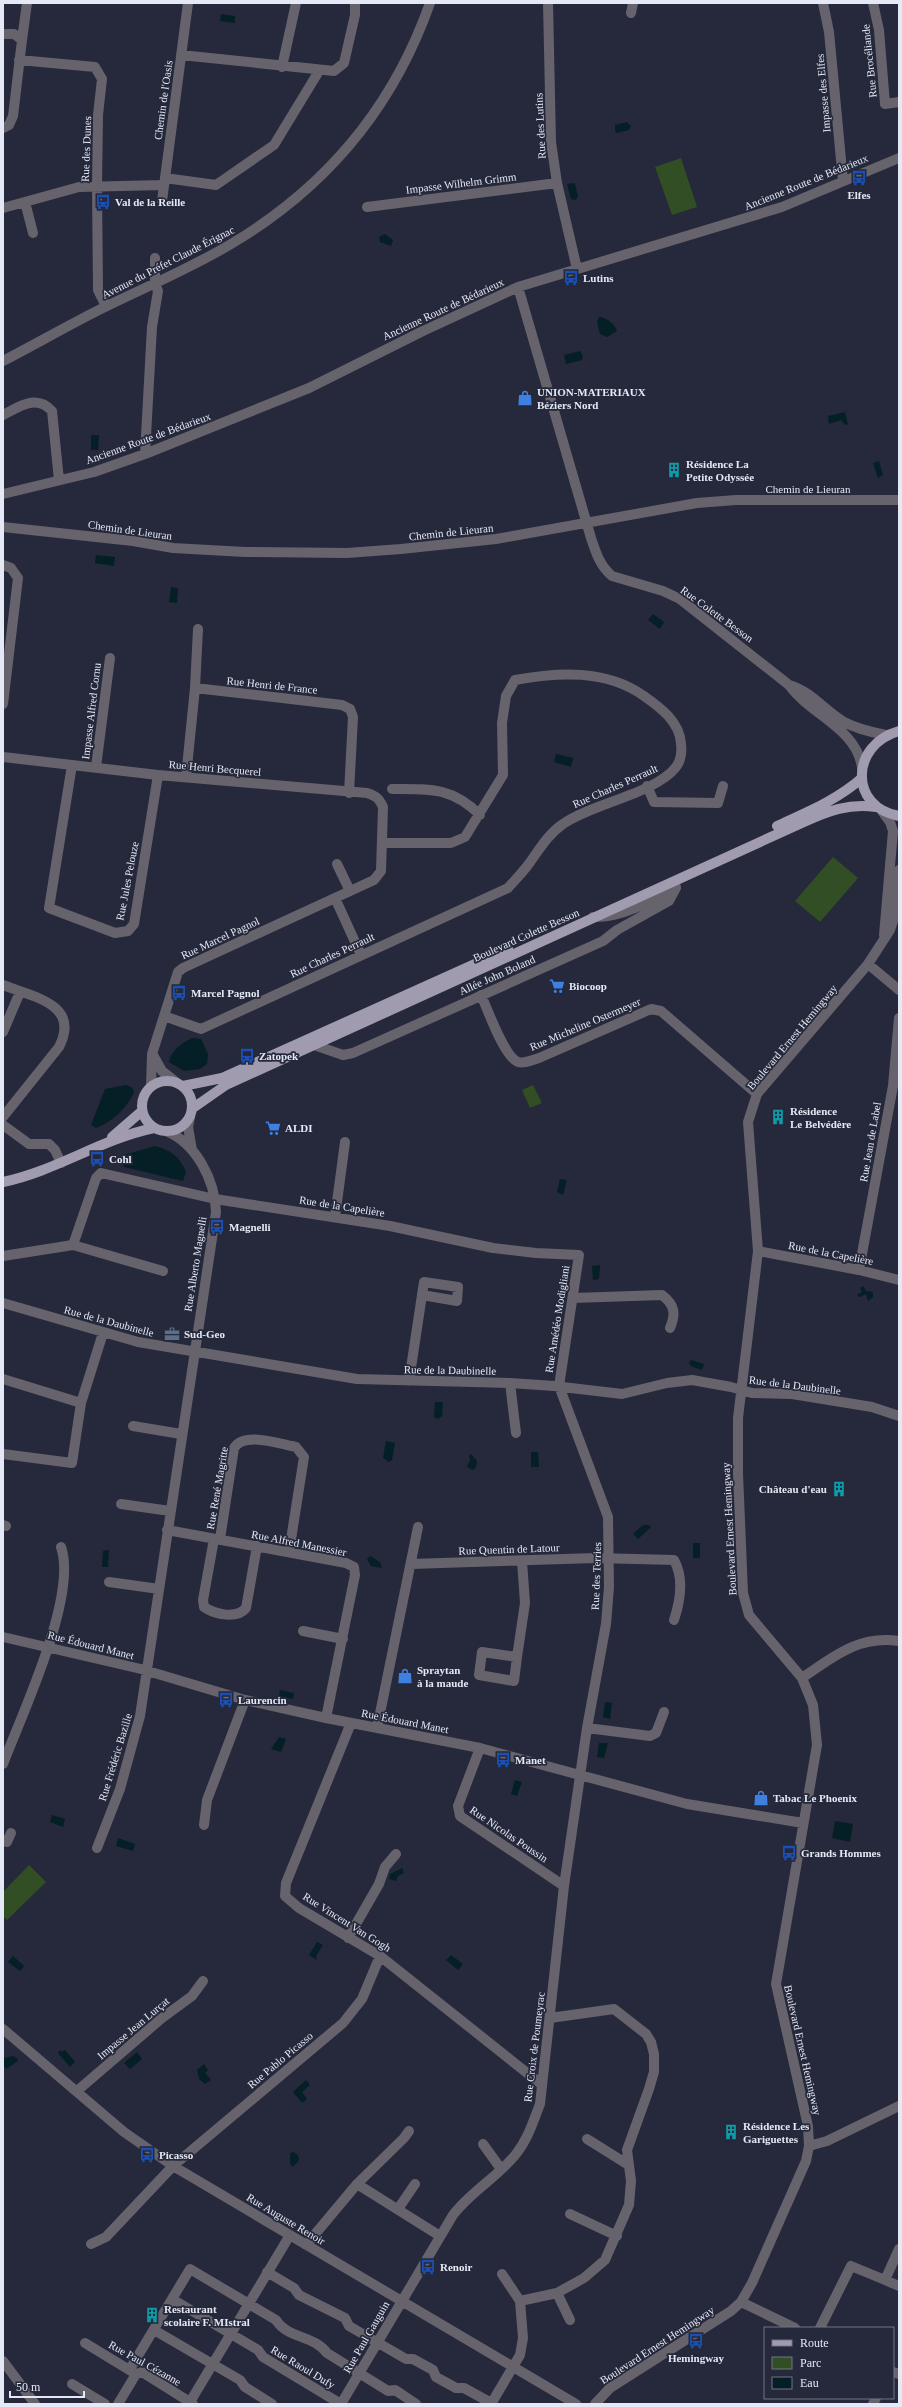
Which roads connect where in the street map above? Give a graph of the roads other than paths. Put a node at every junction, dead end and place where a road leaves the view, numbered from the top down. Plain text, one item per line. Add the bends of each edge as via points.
1 (27, 3) edge
2 (188, 3) edge
3 (296, 3) edge
4 (355, 3) edge
5 (430, 3) edge
6 (548, 3) edge
7 (823, 3) edge
8 (873, 3) edge
9 (3, 34) edge
10 (22, 40) junction
11 (181, 55) junction
12 (19, 60) junction
13 (282, 67) junction
14 (319, 71) junction
15 (899, 102) edge
16 (3, 128) edge
17 (899, 158) edge
18 (165, 181) junction
19 (843, 181) junction
20 (557, 183) junction
21 (97, 187) junction
22 (162, 201) dead end
23 (24, 202) junction
24 (367, 207) dead end
25 (3, 208) edge
26 (33, 233) dead end
27 (155, 258) dead end
28 (577, 269) junction
29 (156, 284) junction
30 (518, 288) junction
31 (106, 306) junction
32 (3, 361) edge
33 (3, 415) edge
34 (145, 454) junction
35 (59, 480) junction
36 (3, 494) edge
37 (899, 500) edge
38 (587, 522) junction
39 (3, 528) edge
40 (3, 565) edge
41 (198, 629) dead end
42 (110, 658) dead end
43 (789, 685) junction
44 (195, 688) junction
45 (3, 704) edge
46 (899, 731) edge
47 (886, 735) junction
48 (3, 757) edge
49 (72, 765) junction
50 (96, 767) junction
51 (862, 773) junction
52 (158, 775) junction
53 (186, 777) junction
54 (647, 786) junction
55 (722, 786) dead end
56 (392, 789) dead end
57 (349, 793) junction
58 (879, 809) junction
59 (480, 815) junction
60 (899, 816) edge
61 (382, 843) junction
62 (337, 864) dead end
63 (899, 870) edge
64 (683, 876) junction
65 (676, 888) junction
66 (350, 891) junction
67 (335, 898) junction
68 (621, 914) junction
69 (593, 918) junction
70 (617, 930) junction
71 (883, 941) junction
72 (361, 955) junction
73 (868, 964) junction
74 (3, 985) edge
75 (899, 990) edge
76 (20, 992) junction
77 (481, 995) junction
78 (164, 1016) junction
79 (899, 1018) edge
80 (3, 1032) edge
81 (314, 1045) junction
82 (152, 1054) junction
83 (180, 1084) junction
84 (151, 1086) junction
85 (757, 1094) junction
86 (142, 1111) junction
87 (191, 1112) junction
88 (3, 1117) edge
89 (3, 1125) edge
90 (154, 1128) junction
91 (166, 1131) junction
92 (106, 1142) junction
93 (344, 1142) dead end
94 (192, 1150) junction
95 (61, 1163) junction
96 (3, 1182) edge
97 (215, 1199) junction
98 (335, 1217) junction
99 (73, 1245) junction
100 (758, 1251) junction
101 (579, 1255) joint
102 (3, 1256) edge
103 (859, 1270) junction
104 (163, 1271) dead end
105 (899, 1280) edge
106 (422, 1295) dead end
107 (573, 1298) junction
108 (3, 1303) edge
109 (670, 1328) dead end
110 (103, 1334) junction
111 (194, 1352) junction
112 (3, 1379) edge
113 (409, 1381) junction
114 (510, 1383) junction
115 (559, 1386) junction
116 (741, 1390) junction
117 (81, 1402) junction
118 (899, 1416) edge
119 (133, 1426) dead end
120 (516, 1433) dead end
121 (181, 1434) junction
122 (3, 1454) edge
123 (121, 1504) dead end
124 (170, 1511) junction
125 (418, 1527) dead end
126 (167, 1530) junction
127 (217, 1539) junction
128 (258, 1546) junction
129 (61, 1547) dead end
130 (289, 1552) junction
131 (608, 1560) junction
132 (522, 1561) junction
133 (411, 1564) junction
134 (109, 1582) dead end
135 (159, 1590) junction
136 (674, 1620) dead end
137 (303, 1631) dead end
138 (3, 1637) edge
139 (343, 1639) junction
140 (899, 1641) edge
141 (49, 1647) junction
142 (517, 1657) dead end
143 (147, 1671) junction
144 (802, 1678) junction
145 (245, 1700) junction
146 (664, 1712) dead end
147 (326, 1718) junction
148 (351, 1723) junction
149 (378, 1728) junction
150 (587, 1728) junction
151 (480, 1748) junction
152 (3, 1764) edge
153 (581, 1775) junction
154 (803, 1823) junction
155 (204, 1825) dead end
156 (96, 1848) dead end
157 (396, 1854) dead end
158 (564, 1886) junction
159 (348, 1938) junction
160 (380, 1956) junction
161 (203, 1982) dead end
162 (550, 2018) junction
163 (3, 2029) edge
164 (541, 2084) junction
165 (77, 2092) junction
166 (899, 2106) edge
167 (409, 2130) dead end
168 (587, 2139) dead end
169 (483, 2144) dead end
170 (809, 2146) junction
171 (627, 2164) junction
172 (173, 2166) junction
173 (501, 2169) junction
174 (357, 2184) junction
175 (415, 2184) dead end
176 (398, 2209) junction
177 (570, 2214) dead end
178 (290, 2235) junction
179 (440, 2236) junction
180 (617, 2236) junction
181 (91, 2244) dead end
182 (306, 2245) junction
183 (899, 2249) edge
184 (267, 2272) junction
185 (502, 2274) dead end
186 (885, 2280) junction
187 (899, 2286) edge
188 (556, 2293) junction
189 (172, 2299) junction
190 (520, 2301) junction
191 (401, 2302) junction
192 (741, 2302) junction
193 (249, 2304) junction
194 (570, 2320) dead end
195 (793, 2327) edge
196 (820, 2327) edge
197 (154, 2330) junction
198 (231, 2333) junction
199 (377, 2342) junction
200 (85, 2343) dead end
201 (3, 2361) edge
202 (213, 2365) junction
203 (513, 2368) junction
204 (133, 2372) junction
205 (359, 2374) junction
206 (72, 2384) dead end
207 (192, 2403) edge
208 (35, 2404) edge
209 (105, 2404) edge
210 (118, 2404) edge
211 (272, 2404) edge
212 (341, 2404) edge
213 (416, 2404) edge
214 (491, 2404) edge
215 (576, 2404) edge
216 (595, 2404) edge

1 - 10 street
2 - 11 street, Chemin de l'Oasis
3 - 13 street
4 - 14 street via 355,15 344,63 334,71
5 - 29 street, Avenue du Préfet Claude Érignac via 417,41 385,98 353,143 330,168 266,222
6 - 20 street, Rue des Lutins via 551,142
7 - 19 street, Impasse des Elfes via 829,32
8 - 15 street, Rue Brocéliande via 879,30 885,104
9 - 10 street via 14,34
10 - 12 street
11 - 13 street
11 - 18 street, Chemin de l'Oasis
12 - 16 street via 13,116 9,125
12 - 21 street, Rue des Dunes via 95,67 102,79 98,115
13 - 14 street
14 - 18 street via 269,150 216,185
17 - 19 street, Ancienne Route de Bédarieux
18 - 21 street
18 - 22 street, Chemin de l'Oasis
19 - 28 street, Ancienne Route de Bédarieux via 753,217
20 - 24 street, Impasse Wilhelm Grimm
20 - 28 street, Rue des Lutins
21 - 23 street via 79,187
21 - 31 street, Rue des Dunes via 98,290
23 - 25 street
23 - 26 street
27 - 29 street
28 - 30 street, Ancienne Route de Bédarieux
29 - 31 street, Avenue du Préfet Claude Érignac
29 - 34 street via 158,291 150,349
30 - 34 street, Ancienne Route de Bédarieux via 423,331 309,388
30 - 38 street, Rue Colette Besson
31 - 32 street, Avenue du Préfet Claude Érignac
33 - 35 street via 28,402 38,401 47,405 52,411
34 - 35 street, Ancienne Route de Bédarieux via 94,472
35 - 36 street, Ancienne Route de Bédarieux
37 - 38 street, Chemin de Lieuran via 720,501 660,508
38 - 39 street, Chemin de Lieuran via 546,532 496,539 347,552 245,552 173,548 133,541
38 - 43 street, Rue Colette Besson via 599,561 612,576 663,591 680,599
40 - 45 street via 11,568 18,578
41 - 44 street
42 - 50 street, Impasse Alfred Cornu
43 - 47 street, Rue Colette Besson via 799,688 843,721 863,731
43 - 51 street, Rue Colette Besson via 854,744 861,755
44 - 53 street
44 - 57 street, Rue Henri de France via 342,705 350,709 353,717
46 - 47 main road
47 - 51 main road via 870,749
48 - 49 street, Rue Henri Becquerel
49 - 50 street, Rue Henri Becquerel
49 - 52 street, Rue Jules Pelouze via 49,908 115,933 128,931 134,924
50 - 52 street, Rue Henri Becquerel
51 - 58 main road via 869,798
51 - 83 main road, Boulevard Colette Besson via 848,791 831,801 621,898 222,1078 204,1083
52 - 53 street, Rue Henri Becquerel
53 - 57 street, Rue Henri Becquerel
54 - 55 street via 654,802 718,803
54 - 59 street, Rue Charles Perrault via 661,781 677,766 682,751 681,736 676,724 664,712 643,695 617,680 587,675 532,677 515,680 506,696 502,723 503,775
54 - 72 street, Rue Charles Perrault via 562,824 547,838 527,867 508,888
56 - 59 street via 436,789 456,796
57 - 61 street, Rue Henri Becquerel via 367,793 377,796 381,801
58 - 60 main road, Boulevard Colette Besson
58 - 64 main road, Boulevard Colette Besson via 864,805 834,809
58 - 71 street, Boulevard Ernest Hemingway via 890,822 893,831
59 - 61 street via 465,837 451,843
61 - 66 street, Rue Marcel Pagnol via 381,871 374,880
62 - 66 street
63 - 71 street, Boulevard Ernest Hemingway via 894,918
64 - 65 street, Allée John Boland
64 - 69 main road, Boulevard Colette Besson
65 - 68 street
65 - 70 street, Allée John Boland via 669,901
66 - 67 street, Rue Marcel Pagnol
67 - 72 street
67 - 78 street, Rue Marcel Pagnol via 183,968 178,972
68 - 69 street
68 - 70 street
69 - 81 main road, Boulevard Colette Besson
70 - 77 street, Allée John Boland via 603,940
71 - 73 street, Boulevard Ernest Hemingway
72 - 78 street, Rue Charles Perrault via 201,1029
73 - 75 street
73 - 85 street, Boulevard Ernest Hemingway
74 - 76 street
76 - 80 street
76 - 88 street via 52,1004 60,1012 65,1024 65,1036
77 - 81 street, Allée John Boland via 352,1053 343,1055
77 - 85 street, Rue Micheline Ostermeyer via 508,1055 517,1062 539,1058 651,1009 661,1011
78 - 82 street, Rue Marcel Pagnol
79 - 103 street, Rue Jean de Label via 893,1086
81 - 87 main road, Boulevard Colette Besson via 226,1085
82 - 83 street via 162,1071
82 - 84 street, Rue Marcel Pagnol
83 - 84 main road via 163,1081
83 - 87 main road via 189,1092
84 - 86 main road via 143,1098
85 - 100 street, Boulevard Ernest Hemingway via 748,1122 748,1138
86 - 90 main road
86 - 92 main road
87 - 91 main road via 180,1128
87 - 94 street via 188,1127
89 - 95 street via 29,1144 50,1144
90 - 91 main road
90 - 92 main road
91 - 94 street via 176,1135
92 - 95 main road
93 - 98 street
94 - 97 street, Rue Alberto Magnelli via 206,1173
95 - 96 main road
97 - 98 street, Rue de la Capelière
97 - 99 street, Rue de la Capelière via 101,1173 96,1178
97 - 111 street, Rue Alberto Magnelli via 216,1212
98 - 101 street, Rue de la Capelière via 492,1248
99 - 102 street
99 - 104 street
100 - 103 street, Rue de la Capelière
100 - 116 street, Boulevard Ernest Hemingway
101 - 107 street, Rue Amédéo Modigliani
103 - 105 street, Rue de la Capelière
106 - 113 street
107 - 109 street via 662,1295 670,1301 674,1310
107 - 115 street, Rue Amédéo Modigliani
108 - 110 street, Rue de la Daubinelle
110 - 111 street, Rue de la Daubinelle
110 - 117 street
111 - 113 street, Rue de la Daubinelle via 357,1379
111 - 121 street, Rue Alberto Magnelli
112 - 117 street
113 - 114 street, Rue de la Daubinelle
114 - 115 street, Rue de la Daubinelle
114 - 120 street
115 - 116 street, Rue de la Daubinelle via 622,1394 692,1380
115 - 131 street, Rue des Terries via 608,1517
116 - 118 street, Rue de la Daubinelle via 752,1393 792,1394 872,1407
116 - 144 street, Boulevard Ernest Hemingway via 738,1473 743,1593 749,1615
117 - 122 street via 72,1463
119 - 121 street
121 - 124 street, Rue Alberto Magnelli
123 - 124 street
124 - 126 street, Rue Alberto Magnelli
125 - 133 street
126 - 127 street, Rue Alfred Manessier
126 - 135 street, Rue Alberto Magnelli
127 - 128 street, Rue Alfred Manessier
127 - 128 street via 203,1600 204,1607 216,1612 236,1615 246,1608
127 - 130 street, Rue René Magritte via 234,1448 238,1442 246,1439 296,1447 304,1457
128 - 130 street, Rue Alfred Manessier
129 - 141 street via 65,1559 60,1600
130 - 139 street, Rue Alfred Manessier via 346,1563 354,1567 355,1575
131 - 132 street, Rue Quentin de Latour
131 - 136 street, Rue Quentin de Latour via 674,1560 679,1568 680,1603
131 - 150 street, Rue des Terries via 606,1624
132 - 133 street, Rue Quentin de Latour
132 - 142 street via 525,1603
133 - 149 street
134 - 135 street
135 - 143 street, Rue Alberto Magnelli
137 - 139 street
138 - 141 street, Rue Édouard Manet
139 - 147 street, Rue Alfred Manessier
140 - 144 street via 868,1641 848,1648
141 - 143 street, Rue Édouard Manet
141 - 152 street
143 - 145 street, Rue Édouard Manet
143 - 156 street, Rue Frédéric Bazille via 135,1740 120,1789
144 - 154 street, Boulevard Ernest Hemingway via 813,1705 817,1745
145 - 147 street, Rue Édouard Manet
145 - 155 street via 207,1800
146 - 150 street via 656,1733 650,1736
147 - 148 street, Rue Édouard Manet
148 - 149 street, Rue Édouard Manet
148 - 159 street, Rue Vincent Van Gogh via 286,1883 285,1896 299,1908
149 - 151 street, Rue Édouard Manet
150 - 153 street, Rue des Terries
151 - 153 street, Rue Édouard Manet
151 - 158 street, Rue Nicolas Poussin via 458,1806 460,1816
153 - 154 street, Rue Édouard Manet via 687,1804
153 - 158 street, Rue Croix de Poumeyrac
154 - 170 street, Boulevard Ernest Hemingway via 776,1984 808,2126
157 - 159 street via 385,1867 379,1884
158 - 162 street, Rue Croix de Poumeyrac
159 - 160 street, Rue Vincent Van Gogh
160 - 164 street, Rue Vincent Van Gogh
160 - 172 street, Rue Pablo Picasso via 362,1999 343,2022
161 - 165 street, Impasse Jean Lurçat via 192,1996 162,2018
162 - 164 street, Rue Croix de Poumeyrac
162 - 171 street via 614,2009 646,2034 651,2042 654,2072 626,2150
163 - 165 street, Rue Auguste Renoir
164 - 173 street, Rue Croix de Poumeyrac via 540,2104 529,2134 516,2155
165 - 172 street, Rue Auguste Renoir via 124,2132
166 - 170 street via 827,2141
167 - 174 street
168 - 171 street
169 - 173 street
170 - 192 street, Boulevard Ernest Hemingway via 806,2161 752,2283
171 - 180 street via 631,2181 629,2205
172 - 178 street, Rue Auguste Renoir
172 - 181 street, Rue Pablo Picasso via 106,2237
173 - 179 street, Rue Croix de Poumeyrac via 461,2205
174 - 176 street
174 - 182 street
175 - 176 street
176 - 179 street
177 - 180 street
178 - 182 street, Rue Auguste Renoir
178 - 184 street
179 - 191 street, Rue Croix de Poumeyrac
180 - 188 street via 605,2260 584,2278
182 - 191 street, Rue Auguste Renoir
183 - 186 street
184 - 193 street
184 - 199 street via 294,2288 298,2295 345,2318 349,2326
185 - 190 street
186 - 187 street
186 - 196 street via 851,2266
188 - 190 street
188 - 194 street
189 - 193 street via 190,2269
189 - 197 street
189 - 198 street, Rue Raoul Dufy
190 - 203 street via 523,2338 520,2355
191 - 199 street, Rue Paul Gauguin
191 - 203 street, Rue Auguste Renoir
192 - 195 street
192 - 216 street, Boulevard Ernest Hemingway via 731,2311 610,2388
193 - 198 street
193 - 205 street via 276,2320 280,2327 299,2338 308,2338 324,2348 327,2353
197 - 202 street
197 - 204 street
198 - 202 street
198 - 212 street, Rue Raoul Dufy via 258,2350 262,2357
199 - 205 street, Rue Paul Gauguin
199 - 214 street via 406,2359 413,2359 433,2370 436,2377 456,2388 464,2388
200 - 204 street, Rue Paul Cézanne
201 - 208 street
202 - 207 street
202 - 211 street via 240,2380 244,2387
203 - 214 street
203 - 215 street, Rue Auguste Renoir
204 - 207 street, Rue Paul Cézanne via 142,2372
204 - 210 street
205 - 212 street, Rue Paul Gauguin
205 - 213 street via 388,2391 395,2390
206 - 209 street

